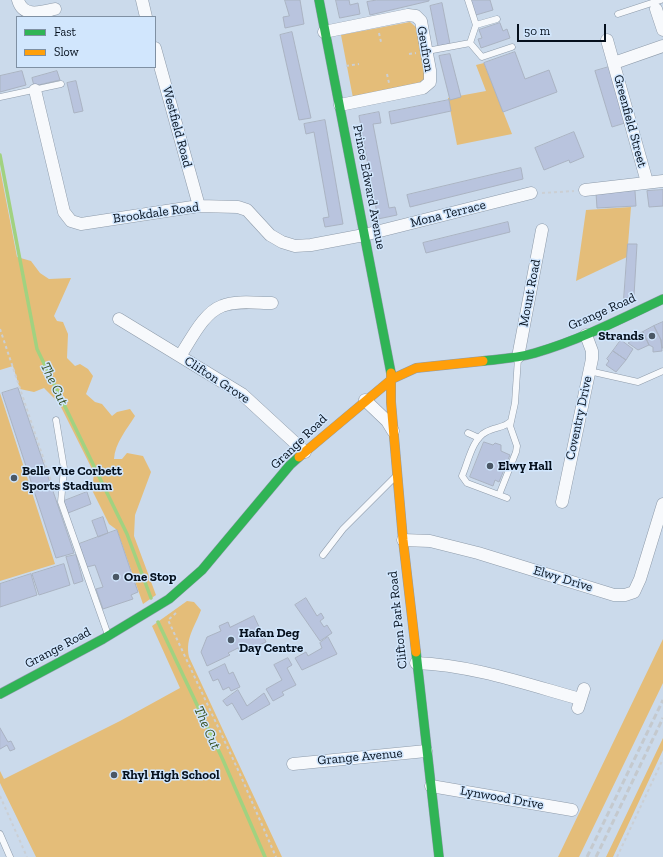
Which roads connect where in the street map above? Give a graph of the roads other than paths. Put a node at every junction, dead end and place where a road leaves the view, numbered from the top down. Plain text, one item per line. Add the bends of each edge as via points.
1 (142, 0) edge
2 (319, 0) edge
3 (468, 0) edge
4 (18, 2) edge
5 (658, 4) edge
6 (55, 9) dead end
7 (618, 14) dead end
8 (22, 16) edge
9 (146, 16) edge
10 (497, 19) dead end
11 (476, 25) junction
12 (663, 30) edge
13 (324, 32) junction
14 (607, 40) dead end
15 (470, 42) junction
16 (663, 46) edge
17 (512, 47) dead end
18 (427, 51) junction
19 (156, 52) edge
20 (614, 63) junction
21 (60, 84) dead end
22 (35, 90) junction
23 (0, 97) edge
24 (340, 105) junction
25 (663, 181) edge
26 (647, 182) junction
27 (585, 190) road end
28 (531, 193) road end
29 (199, 206) junction
30 (542, 230) dead end
31 (364, 235) junction
32 (663, 299) edge
33 (272, 303) dead end
34 (119, 319) dead end
35 (586, 335) junction
36 (180, 356) junction
37 (518, 357) junction
38 (589, 371) junction
39 (663, 371) edge
40 (392, 379) junction
41 (365, 400) junction
42 (56, 420) dead end
43 (511, 421) junction
44 (393, 432) junction
45 (468, 432) dead end
46 (479, 438) junction
47 (305, 452) junction
48 (398, 474) junction
49 (499, 495) junction
50 (507, 498) dead end
51 (562, 502) dead end
52 (663, 504) edge
53 (403, 540) junction
54 (323, 555) dead end
55 (108, 636) junction
56 (416, 663) junction
57 (0, 694) edge
58 (581, 699) dead end
59 (426, 751) junction
60 (293, 764) dead end
61 (431, 786) junction
62 (572, 810) dead end
63 (0, 834) edge
64 (10, 857) edge
65 (439, 857) edge

1 - 9 street
2 - 13 street, Prince Edward Avenue
3 - 11 lane
4 - 6 street via 25,11 34,14
4 - 8 street
5 - 7 lane
5 - 12 street
10 - 11 lane
11 - 15 lane
13 - 18 street, Geufron via 408,15 416,16 421,22
13 - 24 street, Prince Edward Avenue
14 - 20 street
15 - 17 lane via 482,57
15 - 18 lane
16 - 20 street, Greenfield Street
18 - 24 street, Geufron via 430,82 423,88
19 - 29 street, Westfield Road
20 - 26 street, Greenfield Street
21 - 22 lane
22 - 23 lane
22 - 29 street, Brookdale Road via 64,212 71,221 80,224
24 - 31 street, Prince Edward Avenue
25 - 26 street
26 - 27 street
28 - 31 street, Mona Terrace
29 - 31 street, Brookdale Road via 238,207 247,210 270,235 295,246
30 - 37 street, Mount Road
31 - 40 street, Prince Edward Avenue
32 - 35 street, Grange Road
33 - 36 street via 221,306 206,318
34 - 36 street, Clifton Grove
35 - 37 street, Grange Road
35 - 38 street, Coventry Drive via 592,351
36 - 47 street, Clifton Grove via 242,394
37 - 40 street, Grange Road via 416,368
37 - 43 lane
38 - 39 lane via 638,382
38 - 51 street, Coventry Drive
40 - 41 street, Grange Road
40 - 44 street, Clifton Park Road
41 - 44 street via 387,421
41 - 47 street, Grange Road
42 - 55 lane via 64,468 61,502
43 - 46 lane via 485,432
43 - 49 lane via 510,426 517,446
44 - 48 street, Clifton Park Road
45 - 46 lane
46 - 49 lane via 462,476 467,483
47 - 55 street, Grange Road via 290,465 202,570 169,598
48 - 53 street, Clifton Park Road
48 - 54 lane via 343,529
49 - 50 lane
52 - 53 street, Elwy Drive via 640,579 634,592 626,596 614,595 451,546 430,541
53 - 56 street, Clifton Park Road
55 - 57 street, Grange Road
56 - 58 street via 471,669
56 - 59 street, Clifton Park Road
59 - 60 street, Grange Avenue
59 - 61 street, Clifton Park Road
61 - 62 street, Lynwood Drive
61 - 65 street, Clifton Park Road
63 - 64 lane

